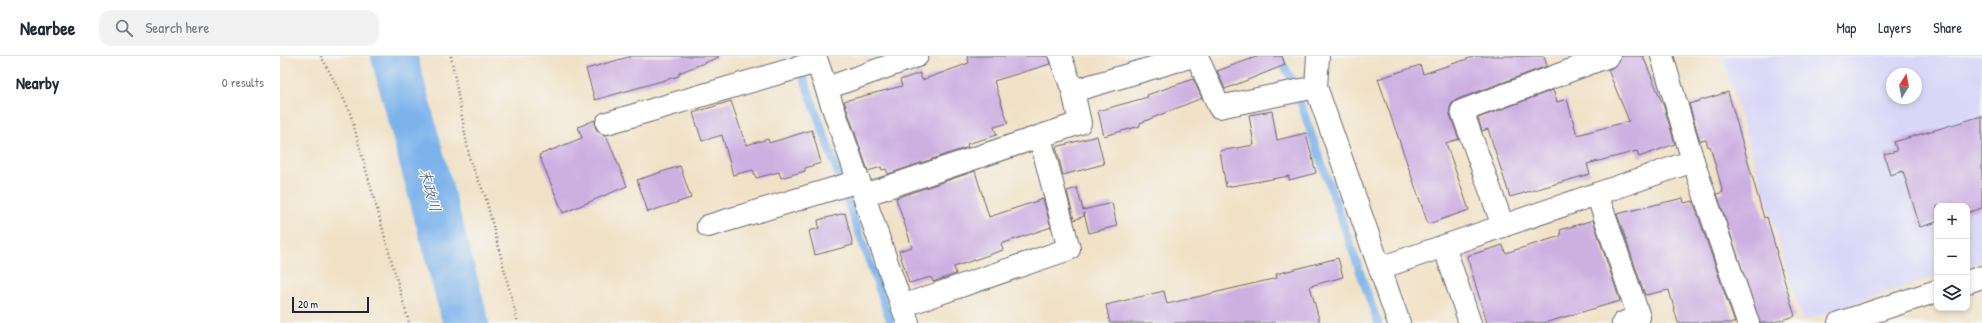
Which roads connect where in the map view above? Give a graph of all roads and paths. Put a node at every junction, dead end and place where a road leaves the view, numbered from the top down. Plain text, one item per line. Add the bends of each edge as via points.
1 (321, 56) edge
2 (451, 56) edge
3 (917, 56) edge
4 (1060, 56) edge
5 (1192, 56) edge
6 (1197, 56) edge
7 (1318, 56) edge
8 (1609, 56) edge
9 (1662, 56) edge
10 (808, 63) edge
11 (827, 88) junction
12 (1304, 90) junction
13 (1073, 91) junction
14 (607, 124) dead end
15 (1040, 137) junction
16 (1694, 161) junction
17 (852, 187) junction
18 (1596, 194) junction
19 (708, 226) dead end
20 (1503, 226) junction
21 (1444, 246) junction
22 (1380, 268) junction
23 (1982, 277) edge
24 (1970, 281) edge
25 (1934, 292) edge
26 (905, 314) edge
27 (1849, 322) edge
28 (409, 323) edge
29 (518, 323) edge
30 (1399, 323) edge
31 (1470, 323) edge
32 (1623, 323) edge
33 (1748, 323) edge

1 - 28 path via 349,109
2 - 29 path via 470,161 485,195
3 - 11 street
4 - 13 street
5 - 13 street
6 - 12 street via 1219,107
7 - 12 street
8 - 20 street via 1462,111
9 - 16 street
10 - 11 street
10 - 14 street
11 - 17 street
12 - 22 street
13 - 15 street via 1080,123
15 - 17 street
15 - 26 street via 1069,248
16 - 18 street
16 - 33 street
17 - 19 street
17 - 26 street
18 - 20 street
18 - 32 street via 1638,317
20 - 21 street
21 - 22 street
21 - 31 street
22 - 30 street
23 - 24 street
25 - 27 street

